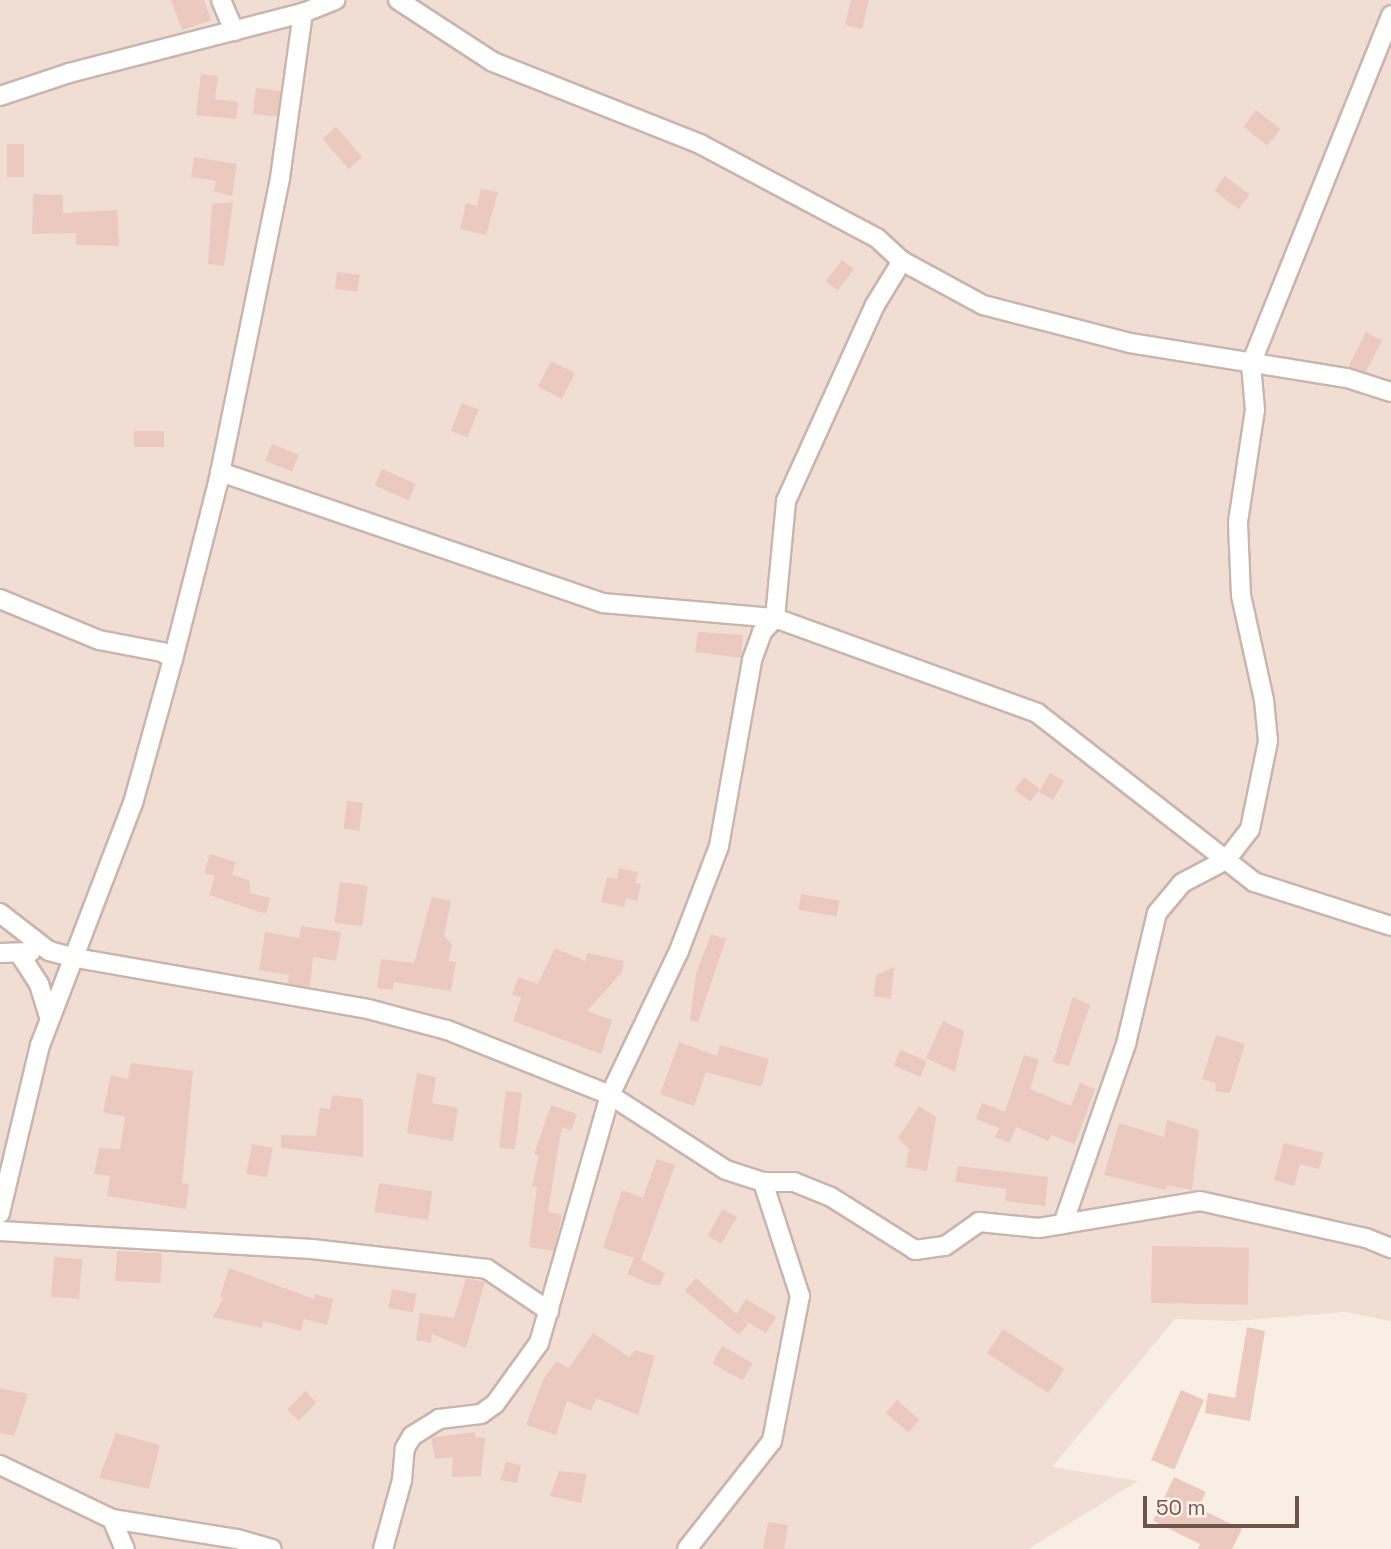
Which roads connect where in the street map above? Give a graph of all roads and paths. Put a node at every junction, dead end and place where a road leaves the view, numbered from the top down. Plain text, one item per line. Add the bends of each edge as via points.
1 (221, 0) edge
2 (336, 0) edge
3 (398, 0) edge
4 (303, 13) junction
5 (1391, 15) edge
6 (234, 31) junction
7 (0, 96) edge
8 (902, 261) junction
9 (1251, 364) junction
10 (1391, 392) edge
11 (220, 472) junction
12 (0, 598) edge
13 (775, 618) junction
14 (173, 659) junction
15 (1226, 860) junction
16 (0, 913) edge
17 (1391, 926) edge
18 (49, 951) junction
19 (0, 953) edge
20 (19, 953) junction
21 (76, 958) junction
22 (50, 1019) junction
23 (610, 1096) junction
24 (763, 1182) junction
25 (0, 1213) edge
26 (1063, 1224) junction
27 (0, 1231) edge
28 (1391, 1248) edge
29 (549, 1311) junction
30 (0, 1465) edge
31 (112, 1519) junction
32 (125, 1549) edge
33 (272, 1549) edge
34 (383, 1549) edge
35 (688, 1549) edge

1 - 6 street
2 - 4 street
3 - 8 street via 493,62 700,144 877,238
4 - 6 street
4 - 11 street via 280,178
5 - 9 street
6 - 7 street via 69,73
8 - 9 street via 982,305 1130,343
8 - 13 street via 875,305 786,501
9 - 10 street via 1347,378
9 - 15 street via 1255,410 1238,522 1241,595 1268,741 1250,829
11 - 13 street via 603,603
11 - 14 street
12 - 14 street via 99,640 162,652
13 - 15 street via 1037,713
13 - 23 street via 762,632 752,660 719,846 679,951
14 - 21 street via 133,803
15 - 17 street via 1254,882
15 - 26 street via 1182,883 1157,914 1126,1044
16 - 18 street
18 - 20 street
18 - 21 street
19 - 20 street
20 - 22 street via 39,984
21 - 22 street
21 - 23 street via 368,1009 447,1030
22 - 25 street
23 - 24 street via 726,1170
23 - 29 street
24 - 26 street via 794,1182 831,1197 915,1250 945,1246 979,1222 1039,1228
24 - 35 street via 800,1296 772,1441
26 - 28 street via 1200,1202 1366,1238
27 - 29 street via 312,1248 486,1269
29 - 34 street via 539,1343 495,1404 481,1414 439,1419 412,1436 405,1448 402,1479
30 - 31 street
31 - 32 street
31 - 33 street

